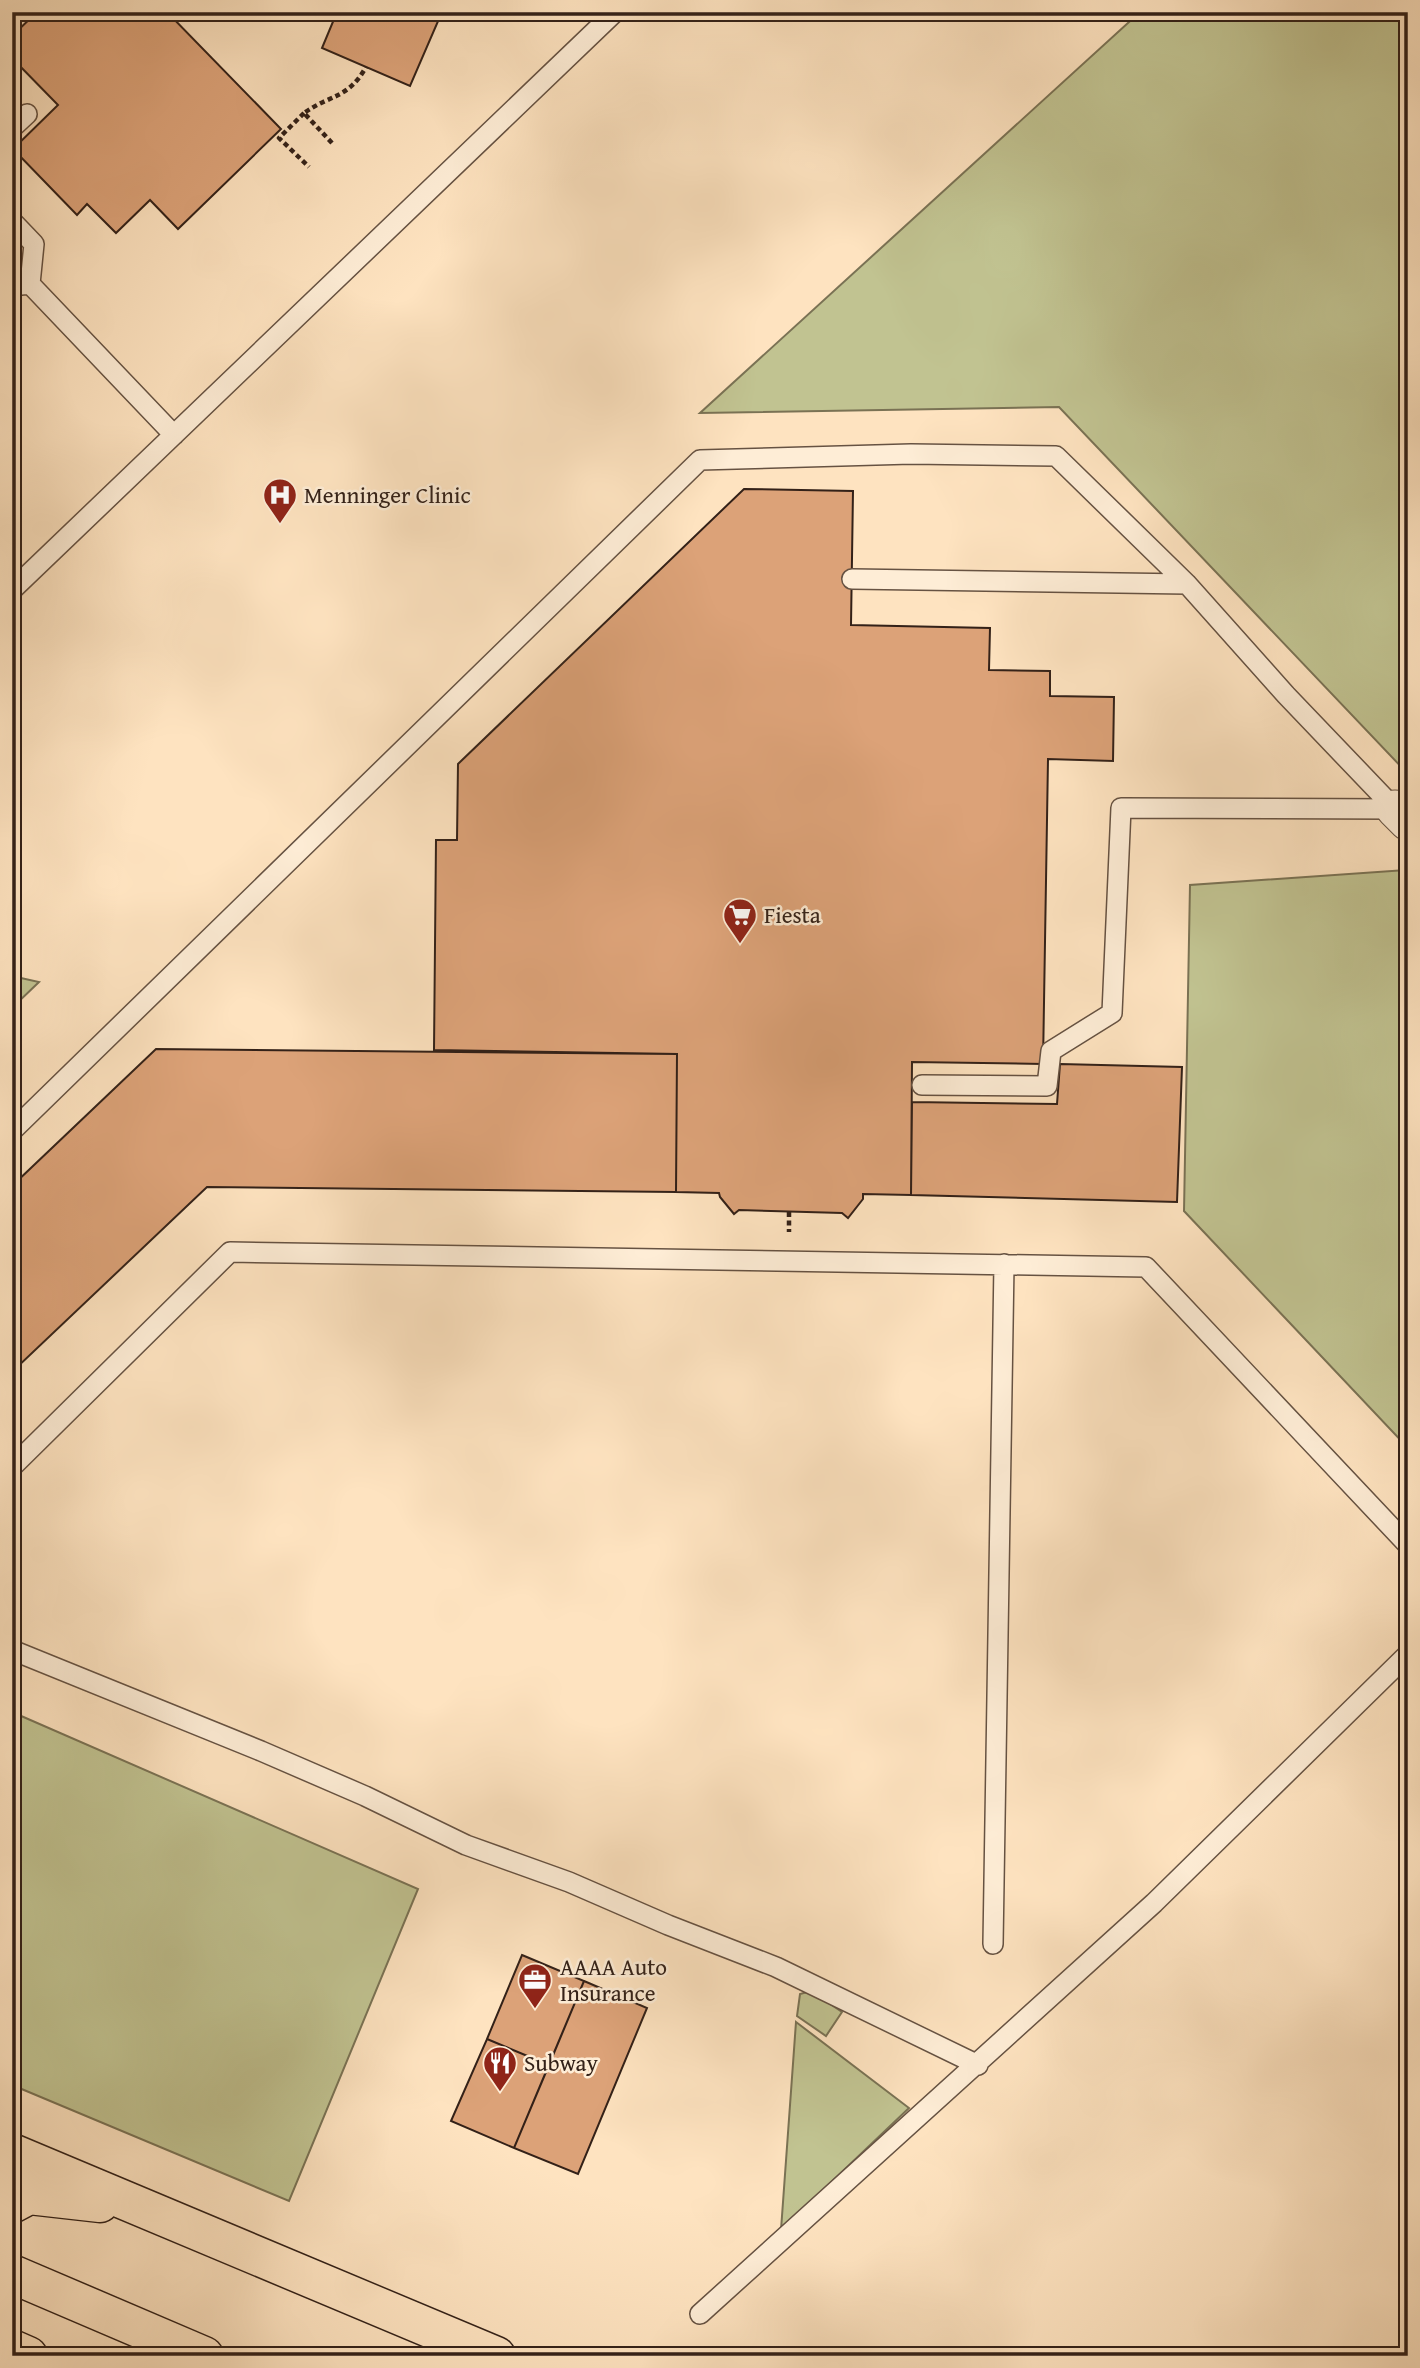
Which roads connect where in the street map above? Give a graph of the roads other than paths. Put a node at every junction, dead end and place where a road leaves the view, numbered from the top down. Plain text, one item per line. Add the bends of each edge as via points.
1 (615, 12) edge
2 (27, 114) dead end
3 (12, 128) edge
4 (12, 221) edge
5 (21, 285) edge
6 (174, 435) junction
7 (852, 579) dead end
8 (1186, 584) junction
9 (12, 590) edge
10 (1401, 816) edge
11 (922, 1085) dead end
12 (12, 1131) edge
13 (1004, 1264) junction
14 (12, 1467) edge
15 (1408, 1545) edge
16 (12, 1650) edge
17 (1408, 1654) edge
18 (993, 1944) dead end
19 (978, 2065) junction
20 (12, 2153) edge
21 (12, 2204) edge
22 (144, 2208) junction
23 (12, 2274) edge
24 (700, 2314) dead end
25 (12, 2349) edge
26 (28, 2356) edge
27 (204, 2356) edge
28 (496, 2356) edge

1 - 6 lane
2 - 3 lane
4 - 5 lane via 34,244
5 - 6 lane
6 - 9 lane
7 - 8 lane
8 - 10 lane
8 - 12 lane via 1056,456 911,454 700,460
10 - 11 lane via 1121,808 1111,1013 1051,1051 1047,1086
13 - 14 lane via 230,1252
13 - 15 lane via 1146,1267
13 - 18 lane
16 - 19 lane via 272,1756 466,1844 776,1967
17 - 19 lane via 1154,1903
19 - 24 lane
20 - 22 highway
21 - 22 highway via 29,2195
22 - 28 highway
23 - 27 highway
25 - 26 highway

